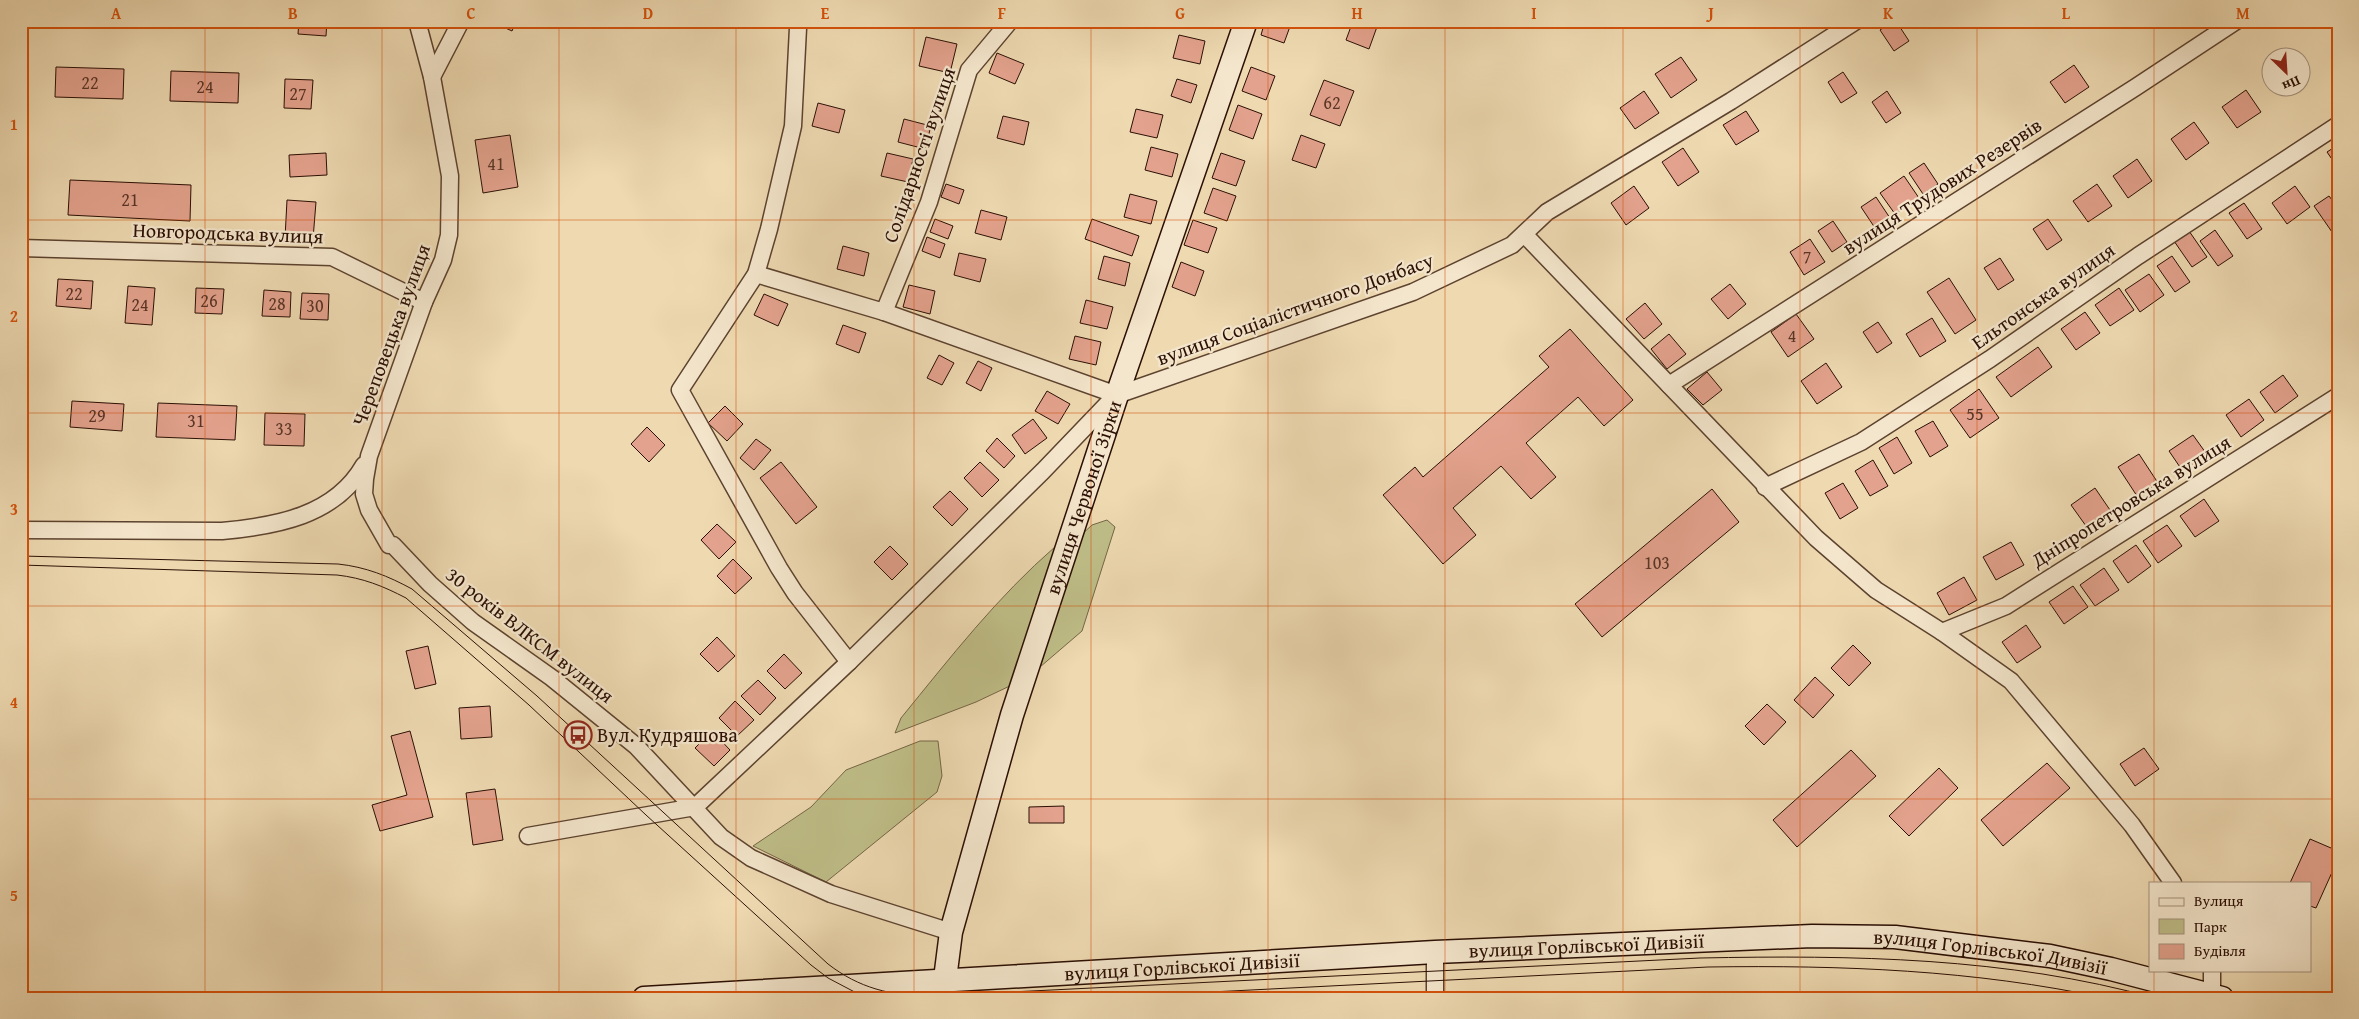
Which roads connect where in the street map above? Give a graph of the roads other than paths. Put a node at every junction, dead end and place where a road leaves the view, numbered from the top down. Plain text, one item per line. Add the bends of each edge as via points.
1 (417, 21) edge
2 (461, 21) edge
3 (1010, 21) edge
4 (1246, 21) edge
5 (1856, 21) edge
6 (2236, 21) edge
7 (798, 28) dead end
8 (432, 78) junction
9 (2338, 125) edge
10 (1524, 234) junction
11 (21, 248) edge
12 (756, 274) junction
13 (424, 302) junction
14 (884, 312) junction
15 (1669, 385) junction
16 (1117, 395) junction
17 (2338, 396) edge
18 (369, 456) junction
19 (1765, 487) junction
20 (21, 530) edge
21 (389, 545) joint
22 (1942, 632) junction
23 (849, 662) junction
24 (695, 807) junction
25 (528, 836) dead end
26 (2172, 882) edge
27 (951, 932) junction
28 (1435, 952) junction
29 (2212, 972) edge
30 (945, 979) junction
31 (2216, 997) edge
32 (644, 998) edge
33 (1435, 998) edge

1 - 8 street, Череповецька вулиця
2 - 8 street
3 - 14 street, Солідарності вулиця via 969,70 930,202
4 - 16 main road, вулиця Червоної Зірки
5 - 10 street, вулиця Соціалістичного Донбасу via 1547,212
6 - 15 street, вулиця Трудових Резервів
7 - 12 street via 793,126 770,229
8 - 13 street, Череповецька вулиця via 450,176 449,235 443,260
9 - 19 street, Ельтонська вулиця via 2138,256 1990,359 1869,436
10 - 15 street
10 - 16 street, вулиця Соціалістичного Донбасу via 1512,245 1414,292
11 - 13 street, Новгородська вулиця via 332,258
12 - 14 street
12 - 23 street via 680,390 779,568
13 - 18 street, Череповецька вулиця
14 - 16 street
15 - 19 street
16 - 23 street
16 - 27 main road, вулиця Червоної Зірки via 1012,716
17 - 22 street, Дніпропетровська вулиця via 2006,606
18 - 20 street via 355,481 340,495 304,515 261,526 222,531
18 - 21 street, Череповецька вулиця via 364,494 369,510
19 - 22 street via 1816,538 1876,590
21 - 24 street, 30 років ВЛКСМ вулиця via 393,545 473,622 552,678 636,746
22 - 26 street via 2010,681 2132,825
23 - 24 street
24 - 25 street
24 - 27 street, 30 років ВЛКСМ вулиця via 721,837 752,858 831,894
27 - 30 main road, вулиця Червоної Зірки
28 - 30 main road, вулиця Горлівської Дивізії
28 - 31 main road, вулиця Горлівської Дивізії via 1731,938 1895,937 2050,956
28 - 33 street
29 - 31 street
30 - 32 main road, вулиця Горлівської Дивізії

